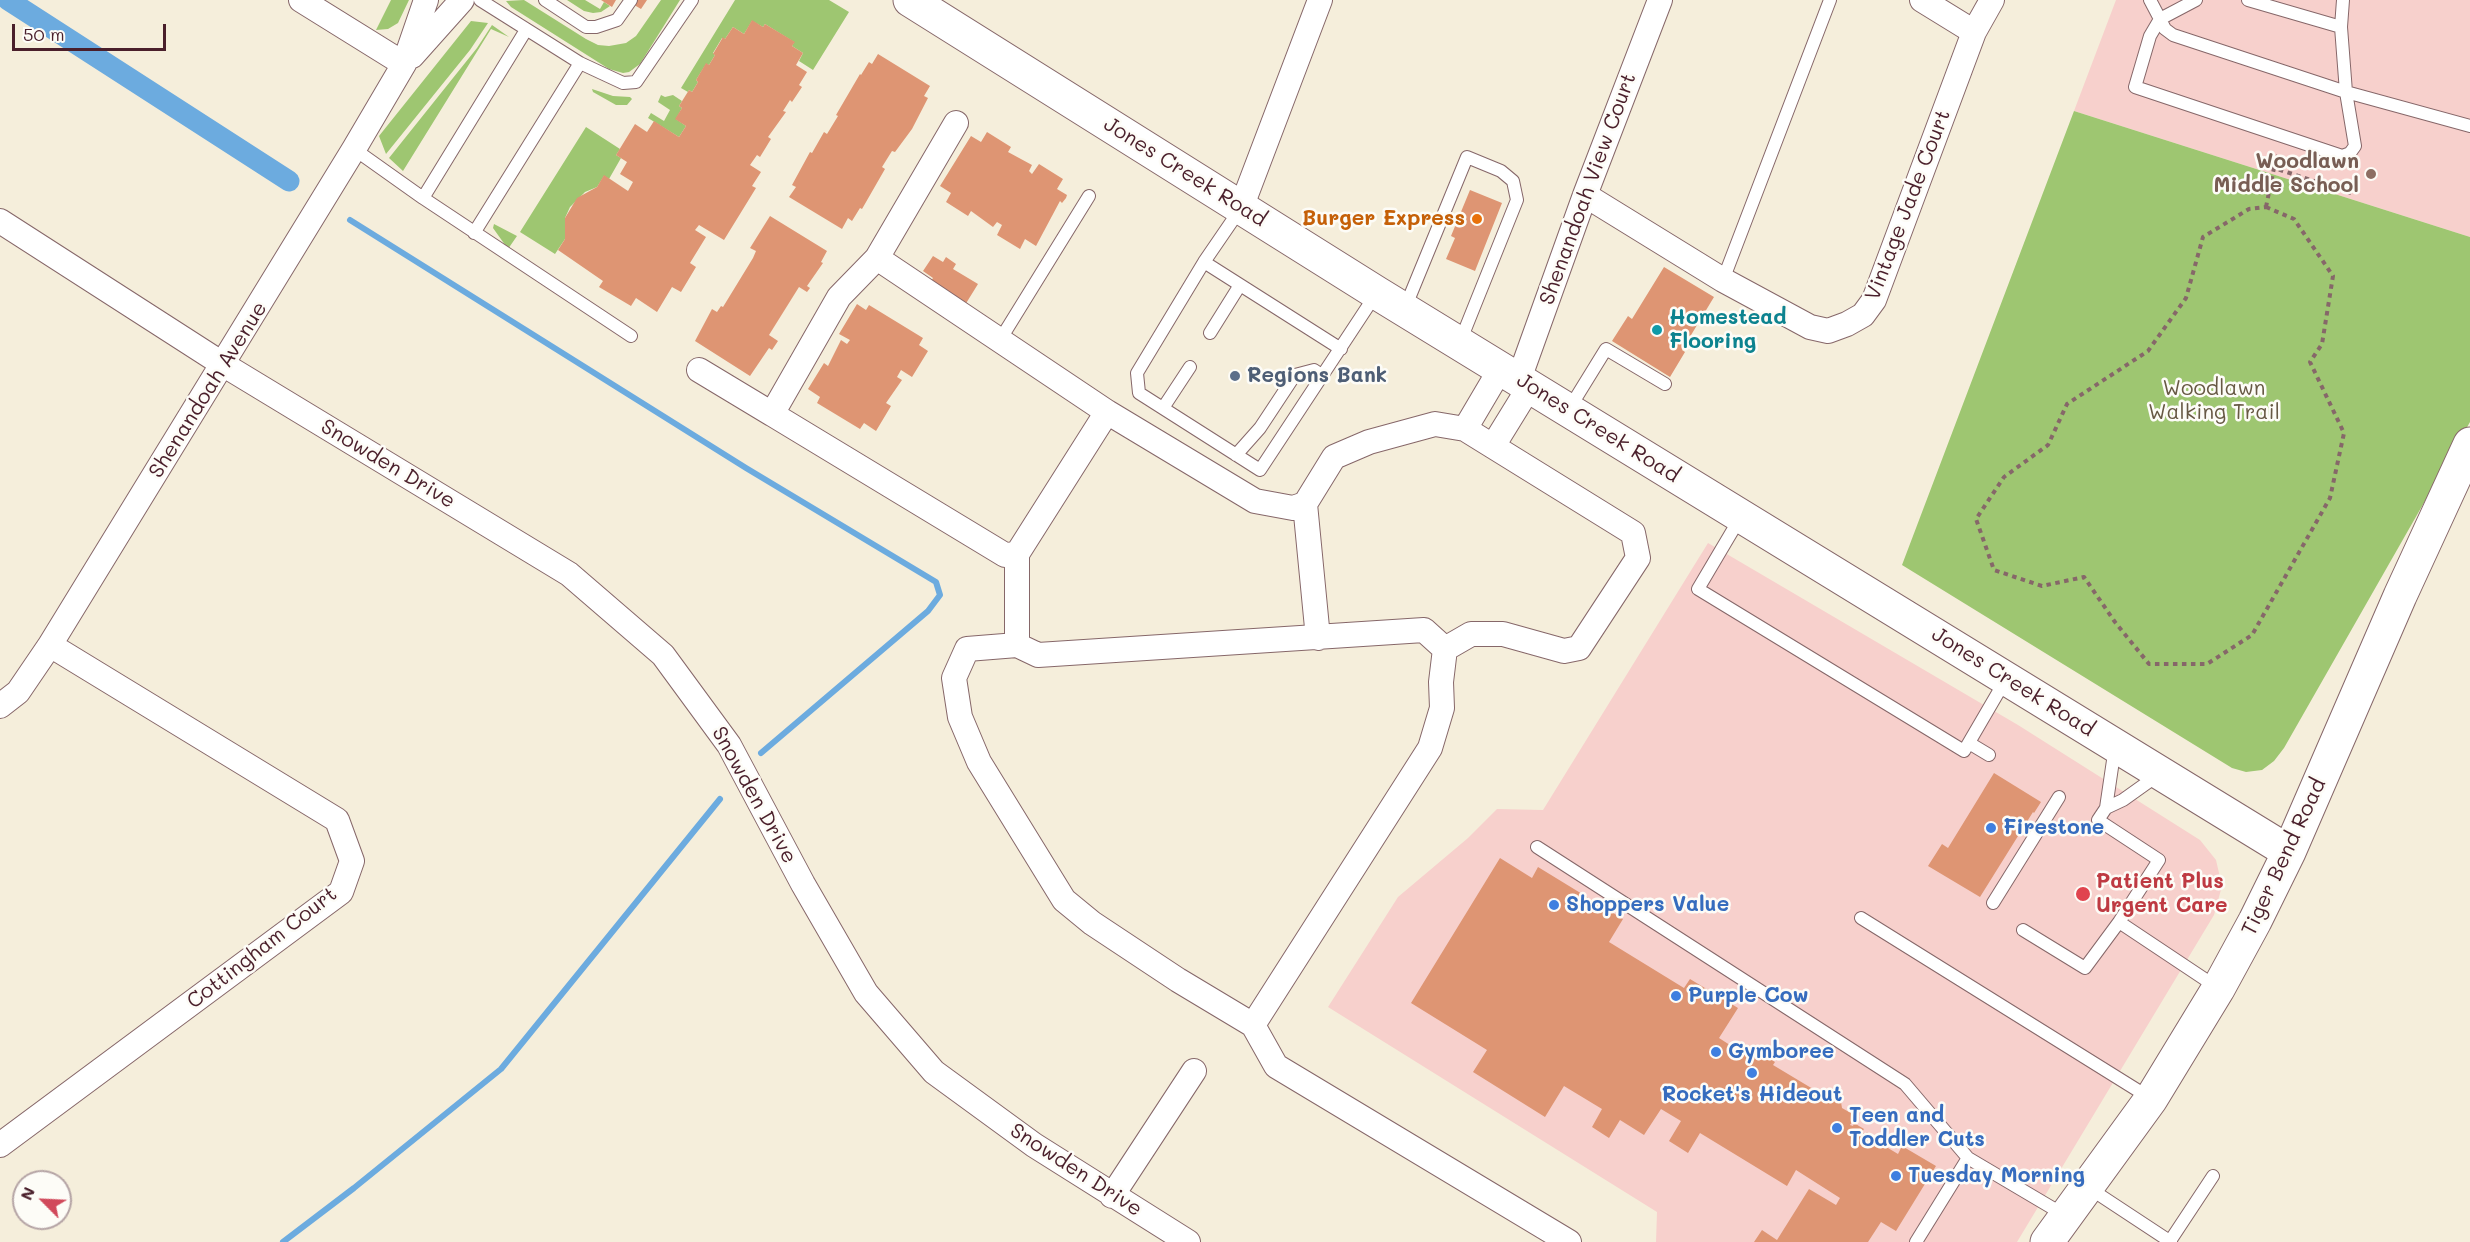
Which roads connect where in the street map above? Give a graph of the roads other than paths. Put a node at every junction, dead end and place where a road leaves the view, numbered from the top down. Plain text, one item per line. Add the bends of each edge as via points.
1 (302, 0) edge
2 (426, 0) edge
3 (462, 0) edge
4 (480, 0) edge
5 (545, 0) edge
6 (631, 0) edge
7 (692, 0) edge
8 (910, 0) edge
9 (1320, 0) edge
10 (1660, 0) edge
11 (1830, 0) edge
12 (1922, 0) edge
13 (1992, 0) edge
14 (2150, 0) edge
15 (2196, 0) edge
16 (2248, 0) edge
17 (2343, 0) edge
18 (2160, 19) junction
19 (2341, 27) junction
20 (526, 30) junction
21 (1974, 32) junction
22 (580, 63) junction
23 (404, 64) junction
24 (2346, 92) junction
25 (956, 123) dead end
26 (2470, 126) edge
27 (354, 149) junction
28 (1585, 195) junction
29 (1089, 196) dead end
30 (423, 198) junction
31 (1241, 208) junction
32 (0, 221) edge
33 (474, 233) junction
34 (877, 258) junction
35 (1204, 262) junction
36 (1723, 280) junction
37 (1240, 285) junction
38 (1377, 292) junction
39 (1405, 309) junction
40 (1210, 333) dead end
41 (631, 336) dead end
42 (1000, 340) junction
43 (1460, 343) junction
44 (1341, 349) junction
45 (224, 365) junction
46 (1190, 367) dead end
47 (699, 370) dead end
48 (1323, 376) junction
49 (1517, 378) junction
50 (1665, 384) dead end
51 (1163, 408) junction
52 (1568, 410) junction
53 (1107, 412) junction
54 (772, 414) junction
55 (1465, 429) junction
56 (2470, 444) edge
57 (1493, 446) junction
58 (1236, 455) junction
59 (1305, 504) junction
60 (1742, 516) junction
61 (1017, 554) junction
62 (1318, 638) junction
63 (50, 645) junction
64 (1017, 645) junction
65 (1445, 649) junction
66 (2007, 678) junction
67 (0, 706) edge
68 (1969, 743) junction
69 (2115, 745) junction
70 (1989, 754) dead end
71 (2161, 773) junction
72 (2059, 797) dead end
73 (2106, 808) junction
74 (1537, 847) dead end
75 (2289, 852) junction
76 (1993, 903) dead end
77 (1861, 918) dead end
78 (2119, 922) junction
79 (2023, 930) dead end
80 (2218, 989) junction
81 (1253, 1025) junction
82 (1194, 1071) dead end
83 (2151, 1099) junction
84 (0, 1145) edge
85 (1968, 1158) junction
86 (2213, 1176) dead end
87 (2088, 1187) junction
88 (1112, 1196) junction
89 (2067, 1216) junction
90 (2170, 1241) edge
91 (1188, 1242) edge
92 (1569, 1242) edge
93 (1916, 1242) edge
94 (2047, 1242) edge

1 - 23 street
2 - 23 street, Shenandoah Avenue
3 - 23 street, Shenandoah Avenue
4 - 20 lane
5 - 6 lane via 586,27 616,20
7 - 22 lane via 636,82 623,83
8 - 31 main road, Jones Creek Road
9 - 31 street
10 - 28 street, Shenandoah View Court
11 - 36 lane
12 - 21 street
13 - 21 street, Vintage Jade Court
14 - 18 lane
15 - 18 lane
16 - 19 lane
17 - 19 lane
18 - 24 lane via 2173,35
18 - 24 lane via 2150,36 2134,87 2342,156 2355,146
19 - 24 lane
20 - 22 lane
20 - 30 lane
21 - 36 street, Vintage Jade Court via 1874,300 1863,315 1828,331 1810,327
22 - 33 lane
23 - 27 street, Shenandoah Avenue
24 - 26 lane
25 - 34 street
27 - 30 lane
27 - 45 street, Shenandoah Avenue
28 - 36 street, Vintage Jade Court
28 - 49 street, Shenandoah View Court
29 - 42 lane
30 - 33 lane
31 - 35 lane
31 - 38 main road, Jones Creek Road
32 - 45 street, Snowden Drive
33 - 41 lane
34 - 42 street
34 - 54 street via 839,297
35 - 37 lane
35 - 51 lane via 1137,373 1139,393
37 - 40 lane
37 - 44 lane
38 - 39 main road, Jones Creek Road
38 - 44 lane
39 - 43 main road, Jones Creek Road
39 - 43 lane via 1467,157 1502,171 1513,181 1516,200
42 - 53 street
43 - 49 main road, Jones Creek Road
44 - 48 lane
45 - 63 street, Shenandoah Avenue
45 - 88 street, Snowden Drive via 569,574 663,655 729,745 866,993 934,1072
46 - 51 lane
47 - 54 street
48 - 58 lane via 1314,370 1295,375 1260,428
48 - 58 lane via 1260,470
49 - 52 main road, Jones Creek Road
49 - 55 street
49 - 57 street
50 - 52 lane via 1606,349
51 - 58 lane
52 - 60 main road, Jones Creek Road
53 - 59 street via 1255,501 1293,507
53 - 61 street
54 - 61 street via 1005,555
55 - 57 street
55 - 59 street via 1436,424 1369,442 1334,457
56 - 75 main road, Tiger Bend Road
57 - 65 street via 1633,533 1638,558 1579,648 1564,651 1503,634 1471,634
59 - 62 street
60 - 66 main road, Jones Creek Road
60 - 68 lane via 1698,589 1964,751
61 - 64 street
62 - 64 street via 1038,655
62 - 65 street via 1424,630
63 - 67 street, Shenandoah Avenue via 18,692
63 - 84 street, Cottingham Court via 337,820 352,861 341,892
64 - 81 street via 967,649 954,678 960,717 979,762 1064,900 1092,923
65 - 81 street via 1442,708 1430,748
66 - 68 lane
66 - 69 main road, Jones Creek Road
68 - 70 lane
69 - 71 main road, Jones Creek Road
69 - 73 lane
71 - 73 lane
71 - 75 main road, Jones Creek Road
72 - 76 lane
73 - 78 lane via 2098,820 2159,860
74 - 85 lane via 1905,1084
75 - 80 main road, Tiger Bend Road
77 - 83 lane
78 - 79 lane via 2085,968
78 - 80 lane
80 - 83 main road, Tiger Bend Road
81 - 92 street via 1276,1066
82 - 88 street
83 - 87 main road, Tiger Bend Road
85 - 89 lane
85 - 93 lane
86 - 90 lane
87 - 89 main road, Tiger Bend Road
87 - 90 lane
88 - 91 street, Snowden Drive
89 - 94 main road, Tiger Bend Road

